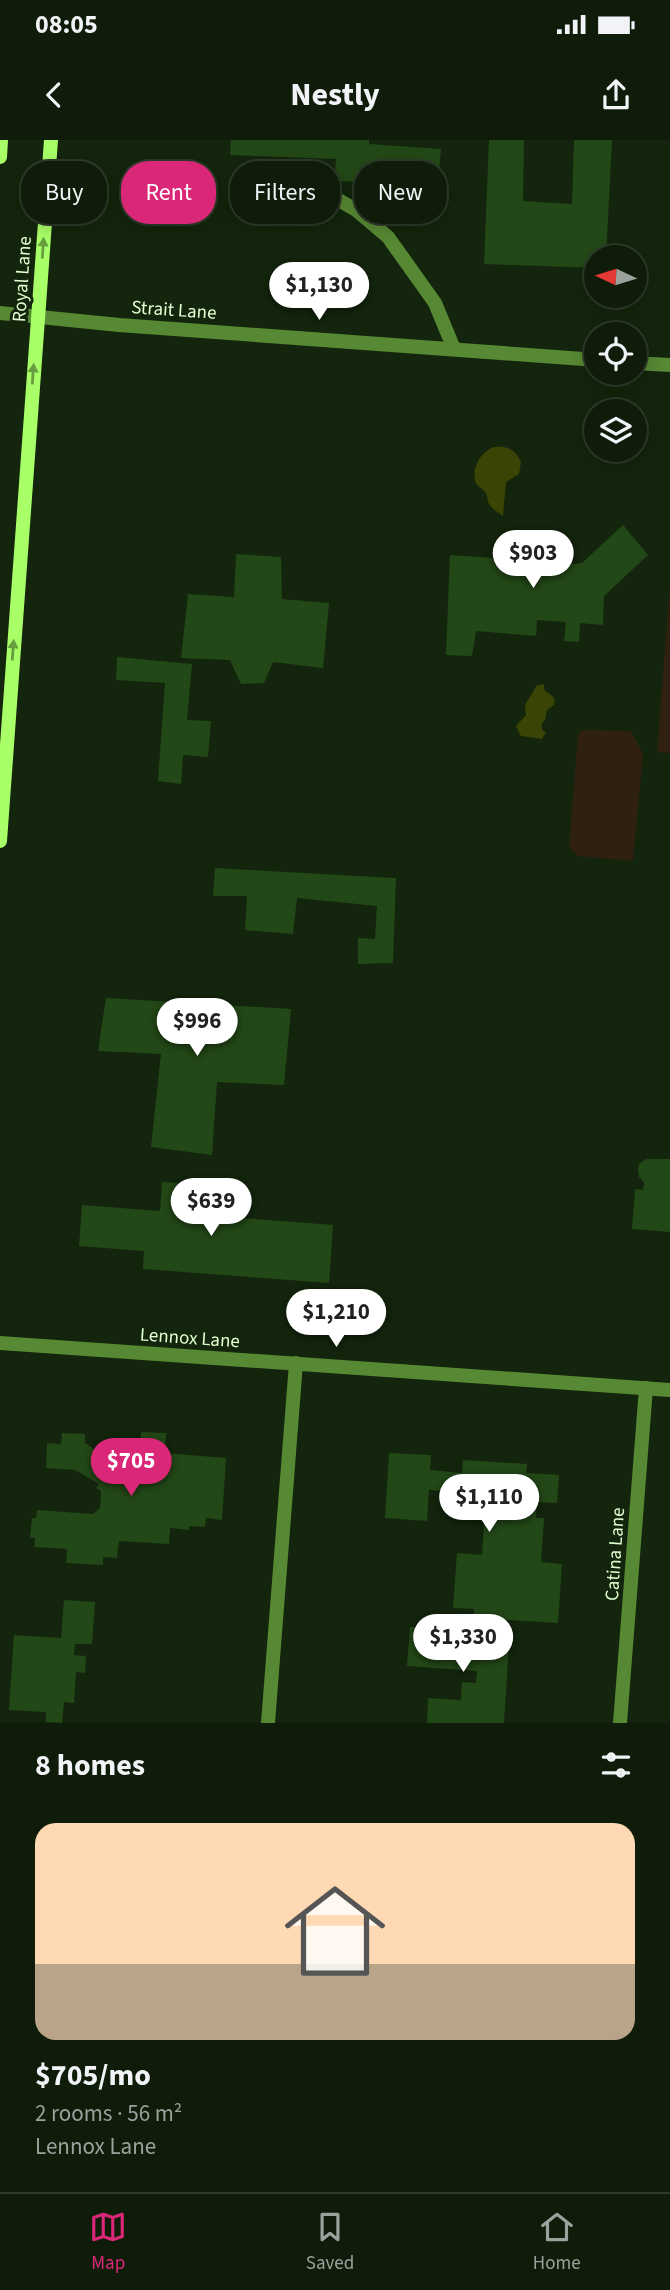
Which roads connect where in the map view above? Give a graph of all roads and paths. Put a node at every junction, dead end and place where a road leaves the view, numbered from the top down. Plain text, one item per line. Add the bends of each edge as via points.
1 (1, 140) edge
2 (51, 140) edge
3 (0, 157) edge
4 (340, 201) edge
5 (0, 313) edge
6 (37, 317) junction
7 (454, 349) junction
8 (584, 359) edge
9 (647, 364) edge
10 (670, 365) edge
11 (0, 841) edge
12 (0, 1343) edge
13 (296, 1363) junction
14 (646, 1388) junction
15 (670, 1390) edge
16 (268, 1723) edge
17 (620, 1723) edge

1 - 3 main road
6 -> 2 main road, Royal Lane
4 - 7 street via 388,237 435,303
5 - 6 street, Strait Lane
6 - 7 street, Strait Lane
11 -> 6 main road, Royal Lane
7 - 8 street, Strait Lane
9 - 10 street
12 - 13 street, Lennox Lane
13 - 14 street, Lennox Lane
13 - 16 street
14 - 15 street, Lennox Lane
14 - 17 street, Catina Lane

